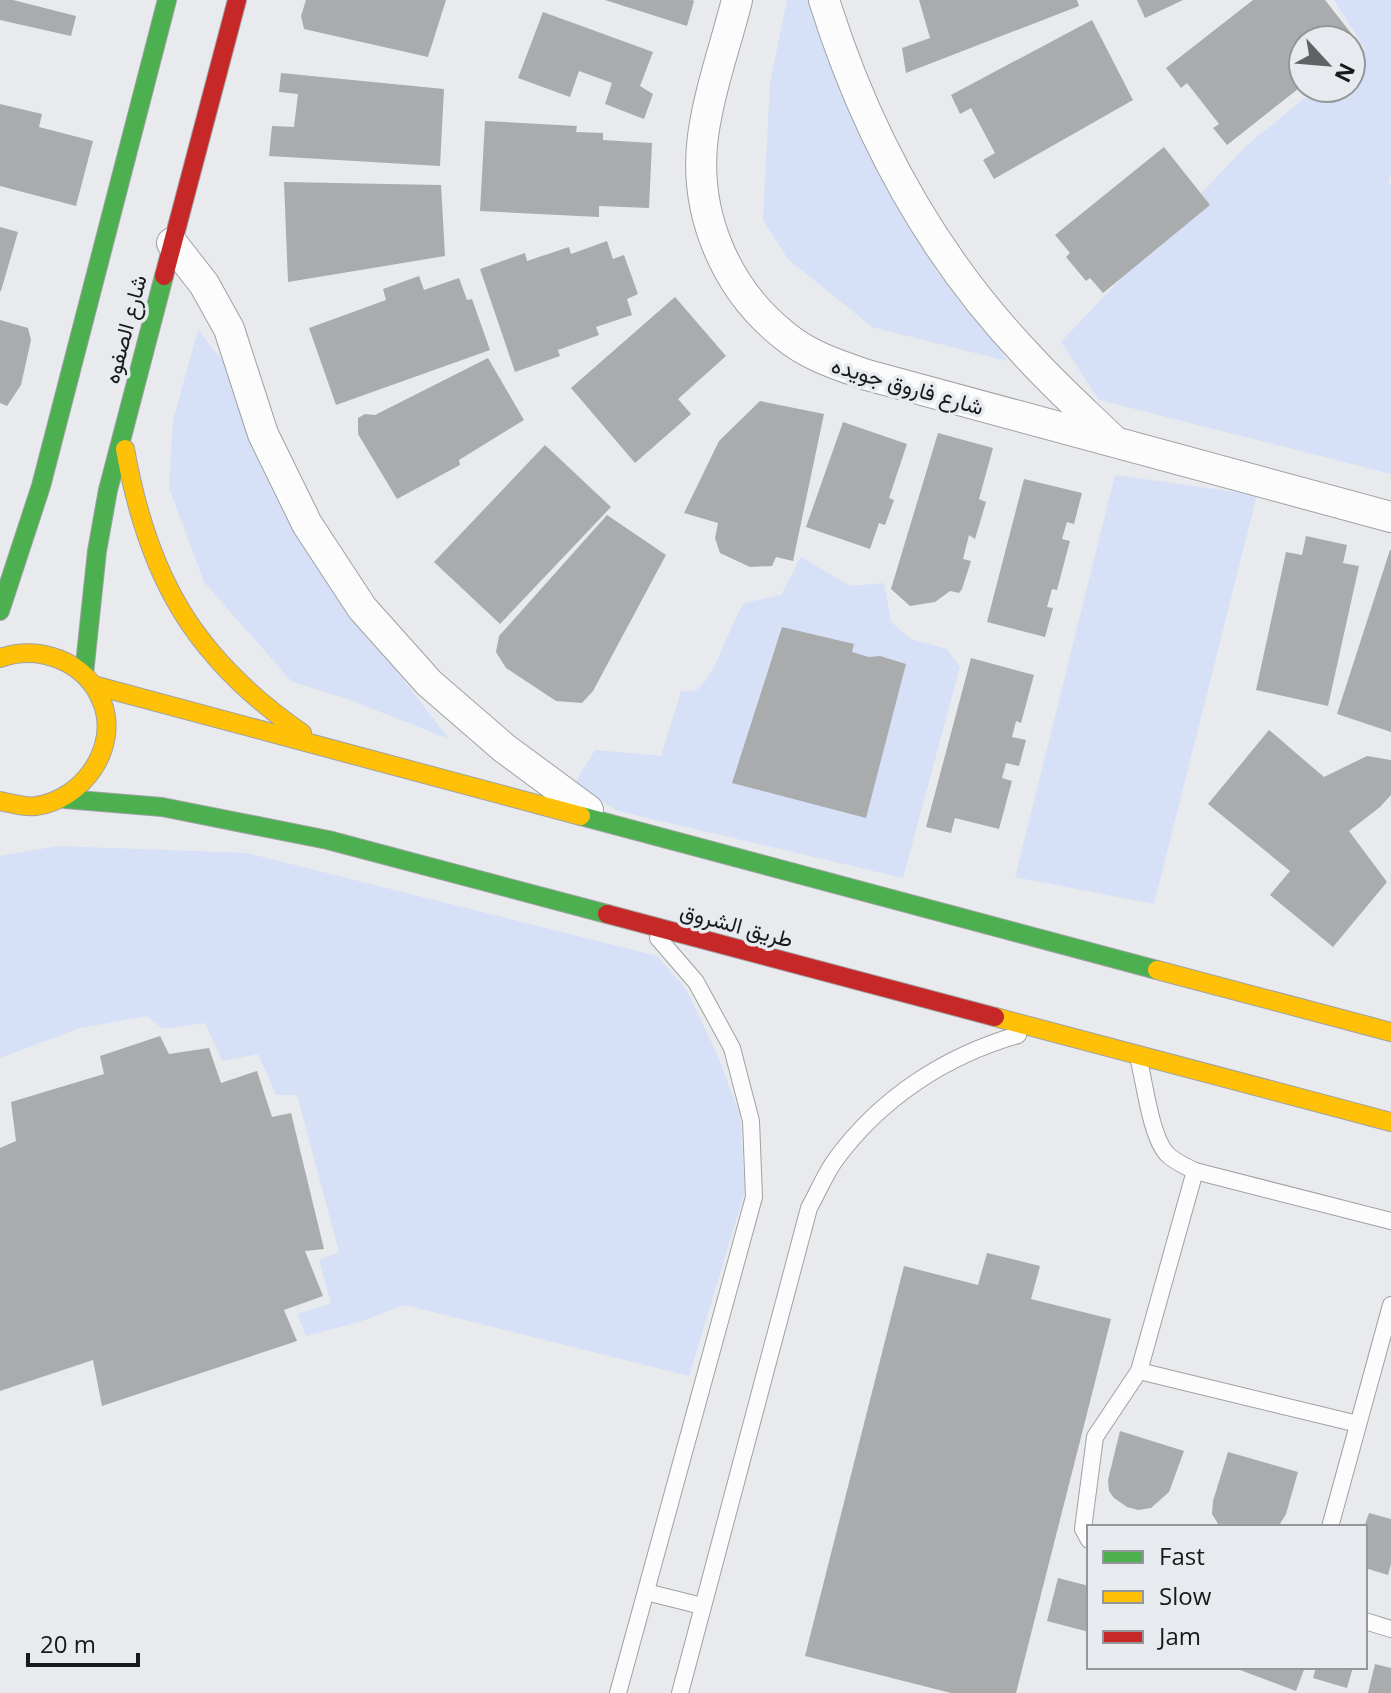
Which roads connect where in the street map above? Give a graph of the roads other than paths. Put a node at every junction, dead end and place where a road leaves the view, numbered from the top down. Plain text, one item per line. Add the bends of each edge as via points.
1 (167, 0) edge
2 (237, 0) edge
3 (737, 0) edge
4 (824, 0) edge
5 (172, 243) junction
6 (123, 429) junction
7 (1115, 442) junction
8 (1391, 517) edge
9 (0, 611) edge
10 (0, 658) edge
11 (89, 680) junction
12 (328, 748) junction
13 (65, 799) junction
14 (1, 803) edge
15 (606, 823) junction
16 (647, 924) junction
17 (1036, 1030) junction
18 (1391, 1032) edge
19 (1138, 1056) junction
20 (1391, 1122) edge
21 (1195, 1171) junction
22 (1391, 1221) edge
23 (1391, 1305) edge
24 (1139, 1371) junction
25 (1358, 1424) junction
26 (1331, 1525) edge
27 (1087, 1536) edge
28 (646, 1592) junction
29 (702, 1606) junction
30 (1367, 1622) edge
31 (1391, 1629) edge
32 (618, 1693) edge
33 (680, 1693) edge

1 - 9 street, شارع الصفوه via 41,486
2 - 5 street, شارع الصفوه
3 - 7 street, شارع فاروق جويده via 703,136 701,181 709,226 726,268 752,305 785,337 824,360
4 - 7 street via 873,129 940,247 1025,353
5 - 6 street, شارع الصفوه
5 - 15 street via 204,284 229,329 263,434 307,524 362,608 429,683 504,748
6 - 11 street, شارع الصفوه via 97,551
6 - 12 street via 145,541 168,592 199,640 236,682 280,719
7 - 8 street, شارع فاروق جويده
10 - 11 street via 30,651 50,655
11 - 12 street
11 - 13 street via 103,705 104,748 96,769
12 - 15 street
13 - 14 street, طريق الشروق via 34,806
13 - 16 street, طريق الشروق via 162,807 299,834
15 - 18 street
16 - 17 street, طريق الشروق
16 - 28 lane via 696,982 732,1048 751,1121 754,1197
17 - 19 street, طريق الشروق
17 - 29 lane via 989,1043 944,1064 866,1123 834,1161 809,1208
19 - 20 street, طريق الشروق
19 - 21 lane via 1159,1142 1167,1154
21 - 22 lane
21 - 24 lane
23 - 25 lane
24 - 25 lane
24 - 27 lane via 1095,1437 1083,1529
25 - 26 lane
28 - 29 lane
28 - 32 lane
29 - 33 lane
30 - 31 lane

